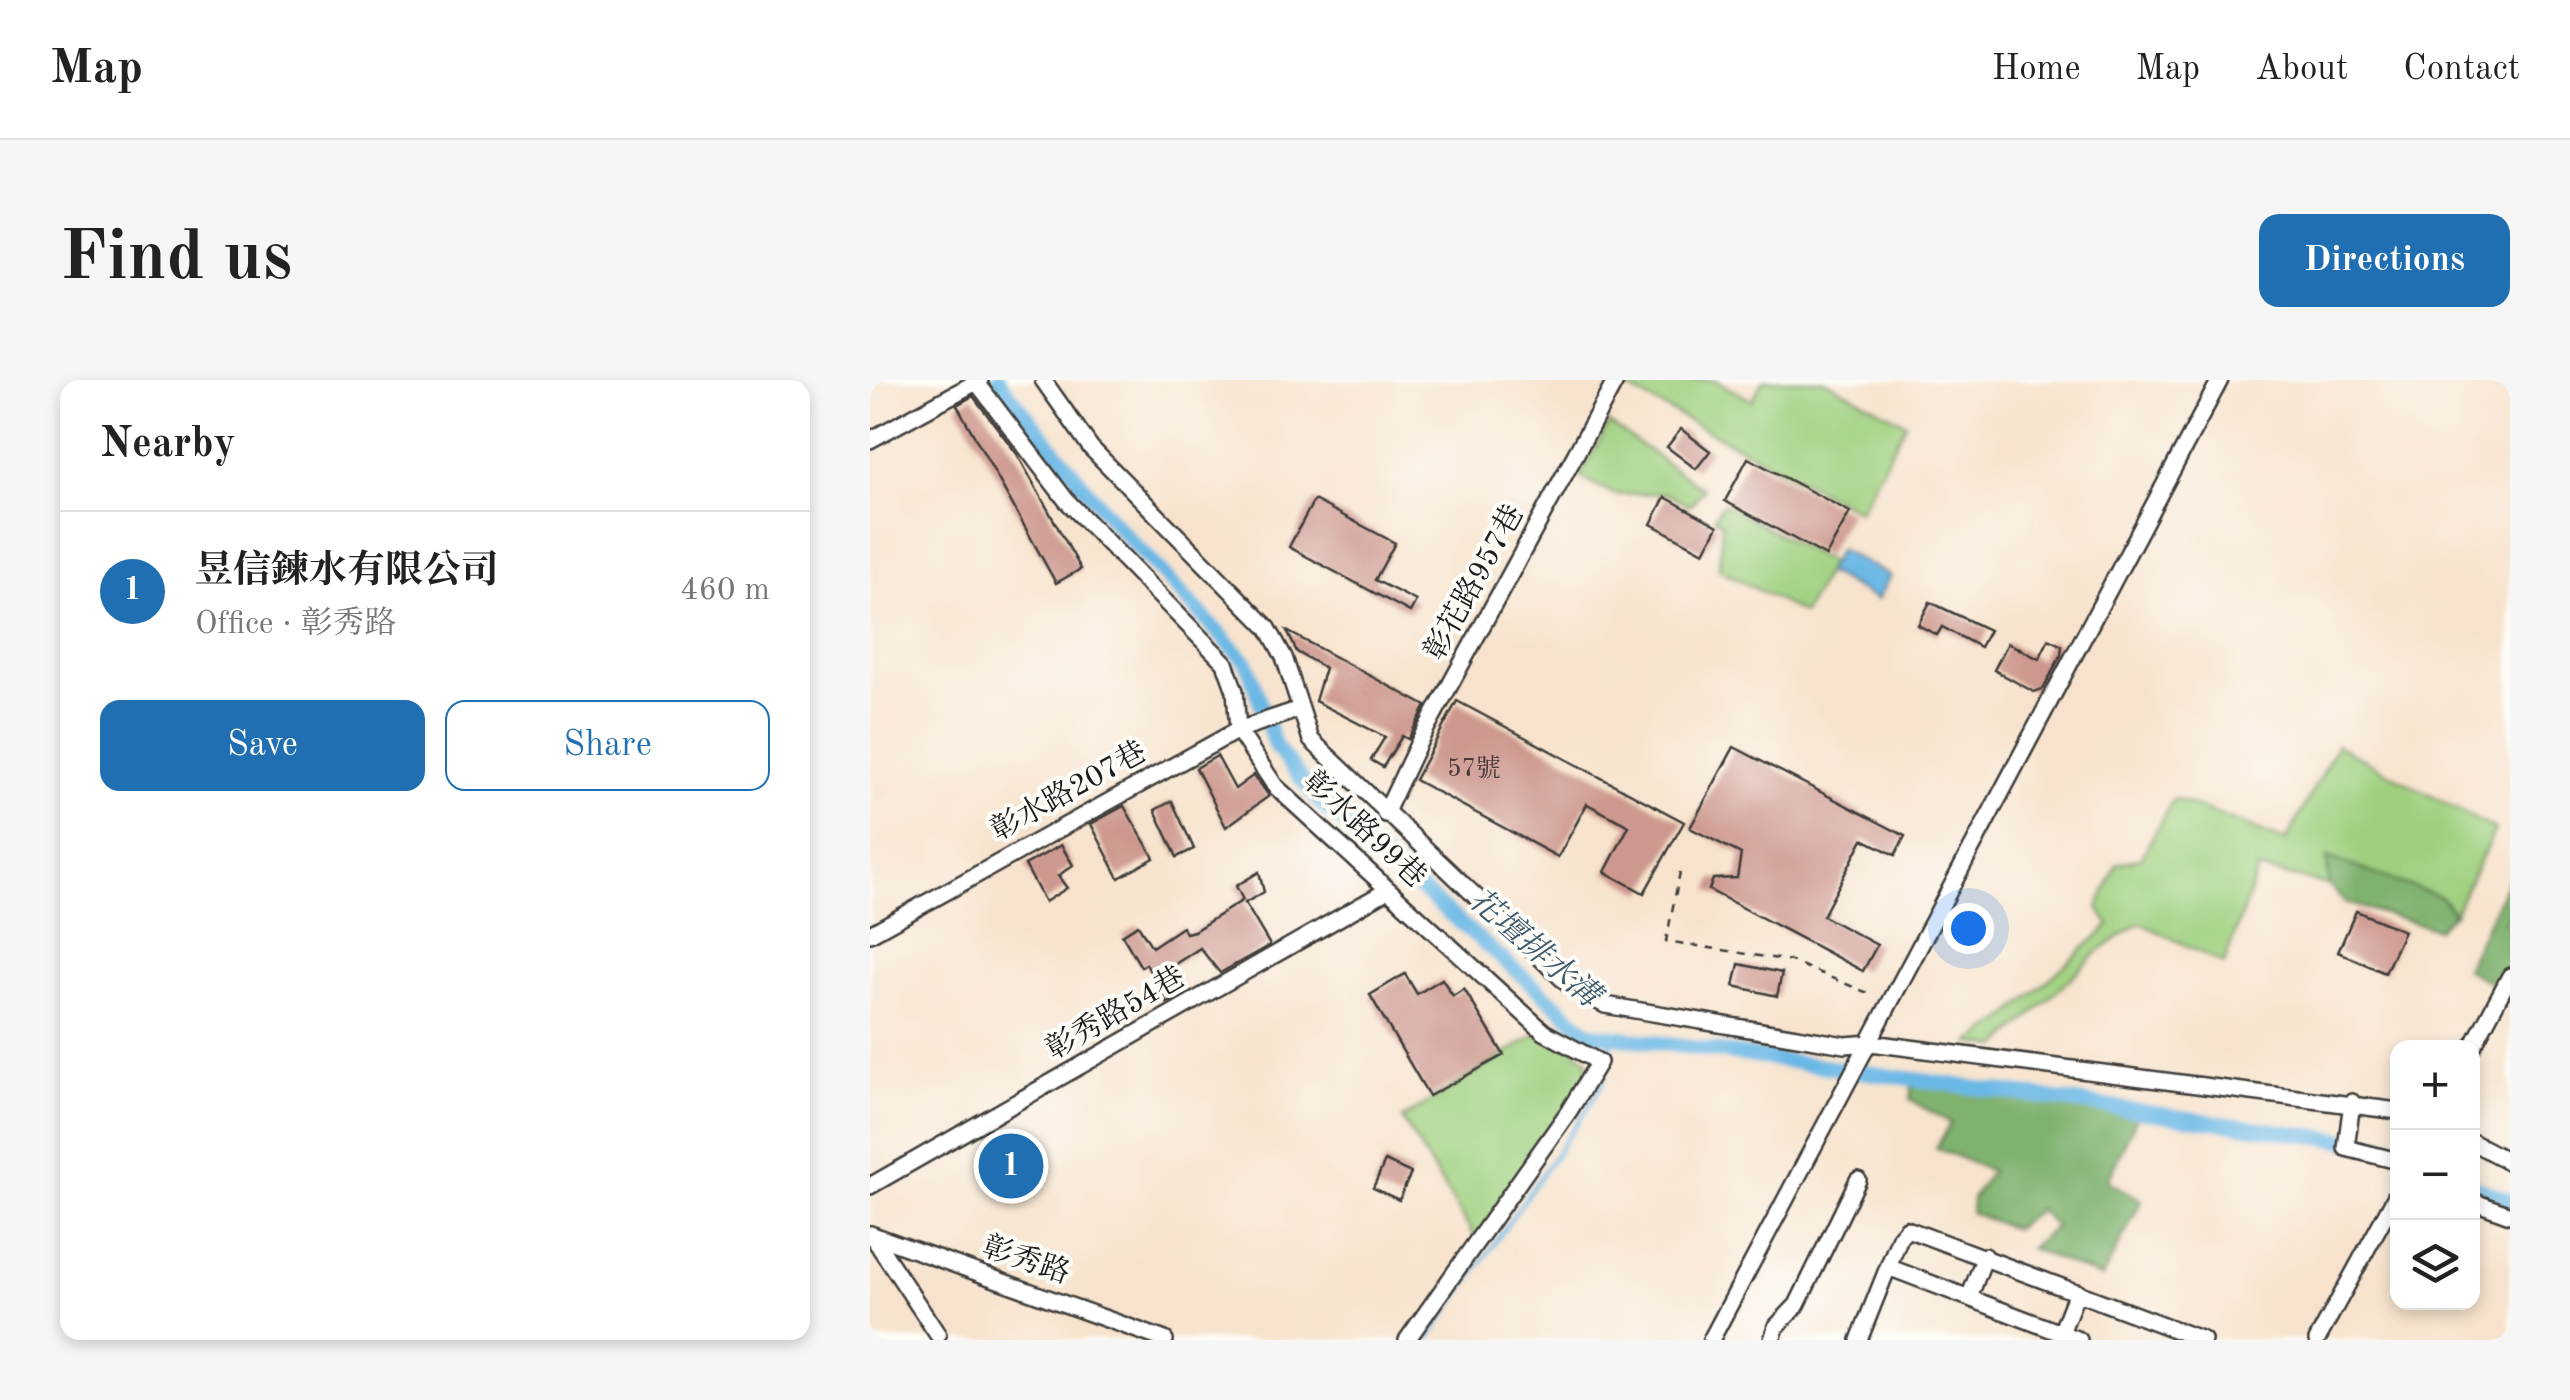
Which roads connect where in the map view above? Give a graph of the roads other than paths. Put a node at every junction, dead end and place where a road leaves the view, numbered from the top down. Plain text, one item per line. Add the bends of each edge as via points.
1 (1043, 380) edge
2 (1616, 380) edge
3 (2220, 380) edge
4 (978, 381) edge
5 (870, 440) edge
6 (1300, 709) junction
7 (1238, 730) junction
8 (1385, 814) junction
9 (1388, 890) junction
10 (870, 934) edge
11 (2510, 976) edge
12 (2476, 1040) edge
13 (1872, 1043) junction
14 (2352, 1102) junction
15 (2390, 1109) edge
16 (2480, 1146) edge
17 (2390, 1159) edge
18 (2510, 1162) edge
19 (1858, 1180) dead end
20 (870, 1186) edge
21 (2480, 1204) edge
22 (2390, 1207) edge
23 (2510, 1215) edge
24 (870, 1234) edge
25 (1984, 1256) junction
26 (1888, 1267) junction
27 (2077, 1292) junction
28 (1969, 1298) junction
29 (2061, 1333) junction
30 (938, 1335) dead end
31 (1165, 1340) edge
32 (1407, 1340) edge
33 (1711, 1340) edge
34 (1772, 1340) edge
35 (1859, 1340) edge
36 (2079, 1340) edge
37 (2203, 1340) edge
38 (2317, 1340) edge

1 - 6 street via 1091,448 1268,628
2 - 8 street, 彰花路957巷
3 - 13 street
4 - 5 street
4 - 7 street, 彰水路99巷 via 1066,500 1225,663
6 - 7 street, 彰水路207巷
6 - 8 street via 1312,740
7 - 9 street, 彰水路99巷 via 1274,786
7 - 10 street, 彰水路207巷
8 - 13 street via 1571,987 1605,1006 1846,1045
9 - 20 street, 彰秀路54巷
9 - 32 street, 彰水路99巷 via 1544,1032 1598,1062
11 - 12 street
13 - 14 street
13 - 33 street
14 - 15 street
14 - 17 street via 2346,1148
16 - 18 street
19 - 34 street via 1797,1305
21 - 23 street
22 - 38 street
24 - 30 street
24 - 31 street, 彰秀路
25 - 26 street via 1907,1229
25 - 27 street
25 - 28 street
26 - 28 street
26 - 35 street
27 - 29 street
27 - 37 street
28 - 29 street
29 - 36 street

